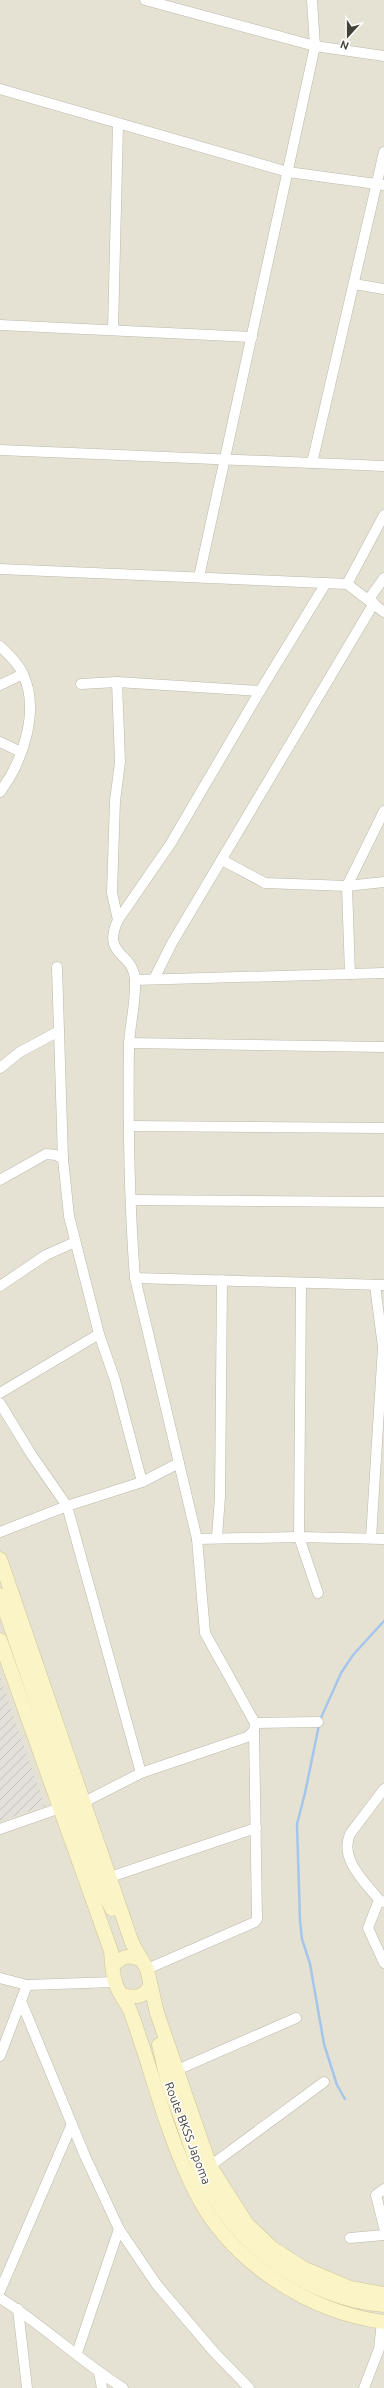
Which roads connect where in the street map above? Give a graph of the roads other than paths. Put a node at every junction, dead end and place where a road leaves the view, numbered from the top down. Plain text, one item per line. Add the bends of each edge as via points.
1 (145, 0) edge
2 (312, 0) edge
3 (316, 46) junction
4 (384, 56) edge
5 (0, 89) edge
6 (118, 124) junction
7 (384, 152) edge
8 (288, 172) junction
9 (380, 184) edge
10 (354, 284) junction
11 (384, 289) edge
12 (0, 325) edge
13 (113, 330) junction
14 (252, 337) junction
15 (0, 450) edge
16 (225, 461) junction
17 (312, 463) junction
18 (384, 466) edge
19 (384, 515) edge
20 (0, 569) edge
21 (199, 578) junction
22 (384, 578) edge
23 (326, 583) junction
24 (347, 584) junction
25 (371, 601) junction
26 (384, 612) edge
27 (0, 646) edge
28 (23, 674) junction
29 (117, 682) junction
30 (82, 684) dead end
31 (0, 685) edge
32 (260, 691) junction
33 (0, 742) edge
34 (21, 752) junction
35 (0, 792) edge
36 (384, 811) edge
37 (222, 860) junction
38 (384, 882) edge
39 (347, 886) junction
40 (118, 920) junction
41 (57, 967) dead end
42 (384, 973) edge
43 (350, 974) junction
44 (154, 979) junction
45 (135, 980) junction
46 (59, 1031) junction
47 (130, 1043) junction
48 (384, 1047) edge
49 (0, 1068) edge
50 (129, 1126) junction
51 (384, 1128) edge
52 (63, 1160) junction
53 (0, 1180) edge
54 (131, 1200) junction
55 (384, 1202) edge
56 (75, 1242) junction
57 (135, 1278) junction
58 (222, 1280) junction
59 (301, 1282) junction
60 (380, 1285) edge
61 (0, 1286) edge
62 (100, 1334) junction
63 (0, 1393) edge
64 (0, 1403) edge
65 (179, 1464) junction
66 (142, 1482) junction
67 (67, 1506) junction
68 (0, 1532) edge
69 (217, 1537) junction
70 (299, 1537) junction
71 (371, 1538) junction
72 (197, 1539) junction
73 (384, 1539) edge
74 (0, 1559) edge
75 (318, 1592) dead end
76 (0, 1595) edge
77 (0, 1640) edge
78 (318, 1722) dead end
79 (254, 1727) junction
80 (142, 1773) junction
81 (384, 1789) edge
82 (84, 1802) junction
83 (60, 1808) junction
84 (256, 1828) junction
85 (0, 1829) edge
86 (104, 1880) junction
87 (382, 1901) edge
88 (111, 1951) junction
89 (384, 1963) edge
90 (144, 1965) junction
91 (113, 1966) junction
92 (0, 1978) edge
93 (115, 1982) junction
94 (27, 1985) junction
95 (150, 1985) junction
96 (122, 1995) junction
97 (21, 2000) junction
98 (296, 2018) dead end
99 (134, 2021) junction
100 (0, 2056) edge
101 (172, 2072) junction
102 (324, 2082) dead end
103 (72, 2124) junction
104 (210, 2166) junction
105 (384, 2189) edge
106 (384, 2227) edge
107 (120, 2229) junction
108 (384, 2235) edge
109 (350, 2238) dead end
110 (0, 2291) edge
111 (384, 2294) edge
112 (0, 2298) edge
113 (384, 2305) edge
114 (18, 2309) junction
115 (383, 2322) edge
116 (77, 2353) junction
117 (99, 2373) junction
118 (27, 2388) edge
119 (102, 2388) edge
120 (123, 2388) edge
121 (249, 2388) edge
122 (364, 2388) edge

1 - 3 street
2 - 3 street
3 - 4 street
3 - 8 street
5 - 6 street
6 - 8 street
6 - 13 street
7 - 9 street
8 - 9 street
8 - 14 street
9 - 10 street
10 - 11 street
10 - 17 street
12 - 13 street
13 - 14 street
14 - 16 street
15 - 16 street
16 - 17 street
16 - 21 street
17 - 18 street
19 - 24 street
20 - 21 street
21 - 23 street
22 - 25 street
23 - 24 street
23 - 32 street
24 - 25 street
25 - 26 street
25 - 37 street
27 - 28 street via 16,662
28 - 31 street
28 - 34 street via 29,699 30,722
29 - 30 street
29 - 32 street
29 - 40 street via 120,762 115,801 112,893
32 - 40 street via 171,843
33 - 34 street
34 - 35 street
36 - 39 street
37 - 39 street via 265,883
37 - 44 street via 172,943
38 - 39 street
39 - 43 street
40 - 45 street via 112,942 116,950 126,958
41 - 46 street
42 - 43 street
43 - 44 street
44 - 45 street
45 - 47 street
46 - 49 street via 20,1052
46 - 52 street
47 - 48 street
47 - 50 street
50 - 51 street
50 - 54 street
52 - 53 street via 56,1155 46,1154
52 - 56 street via 64,1183
54 - 55 street
54 - 57 street
56 - 61 street via 46,1255
56 - 62 street
57 - 58 street
57 - 65 street
58 - 59 street
58 - 69 street via 220,1497
59 - 60 street
59 - 70 street
60 - 71 street via 383,1347
62 - 63 street
62 - 66 street
64 - 67 street
65 - 66 street
65 - 72 street
66 - 67 street
67 - 68 street
67 - 80 street
69 - 70 street
69 - 72 street
70 - 71 street
70 - 75 street
71 - 73 street
72 - 79 street via 204,1633
74 - 82 main road
76 - 86 main road
77 - 83 main road
78 - 79 street
79 - 80 street via 247,1737
79 - 84 street
80 - 82 street
81 - 87 street via 346,1842 351,1864
82 - 86 main road
83 - 85 street
83 - 88 main road
84 - 86 street
84 - 90 street via 255,1922
86 - 88 main road via 101,1902 112,1941
86 - 90 main road
87 - 89 street via 368,1928
88 - 91 main road
90 - 91 main road via 126,1956
90 - 95 main road
91 - 93 main road
92 - 94 street
93 - 94 street
93 - 96 main road
94 - 97 street
95 - 96 main road via 144,1995
95 - 101 main road
96 - 99 main road
97 - 100 street
97 - 103 street
98 - 101 street
99 - 101 main road via 147,2034 157,2062
99 - 115 main road via 178,2153 196,2194 214,2222 239,2251 266,2274 300,2296 345,2313
101 - 104 main road
101 - 113 main road, Route BKSS Japoma via 206,2183 233,2225 263,2254 292,2275 322,2291 344,2299
102 - 104 street
103 - 107 street
103 - 110 street
104 - 111 main road via 247,2224 272,2248 326,2280 350,2288
105 - 106 street via 376,2195
107 - 116 street
107 - 121 street via 157,2285 214,2352
108 - 109 street
112 - 114 street
114 - 116 street
114 - 118 street
115 - 122 street via 379,2349
116 - 117 street
117 - 119 street
117 - 120 street

